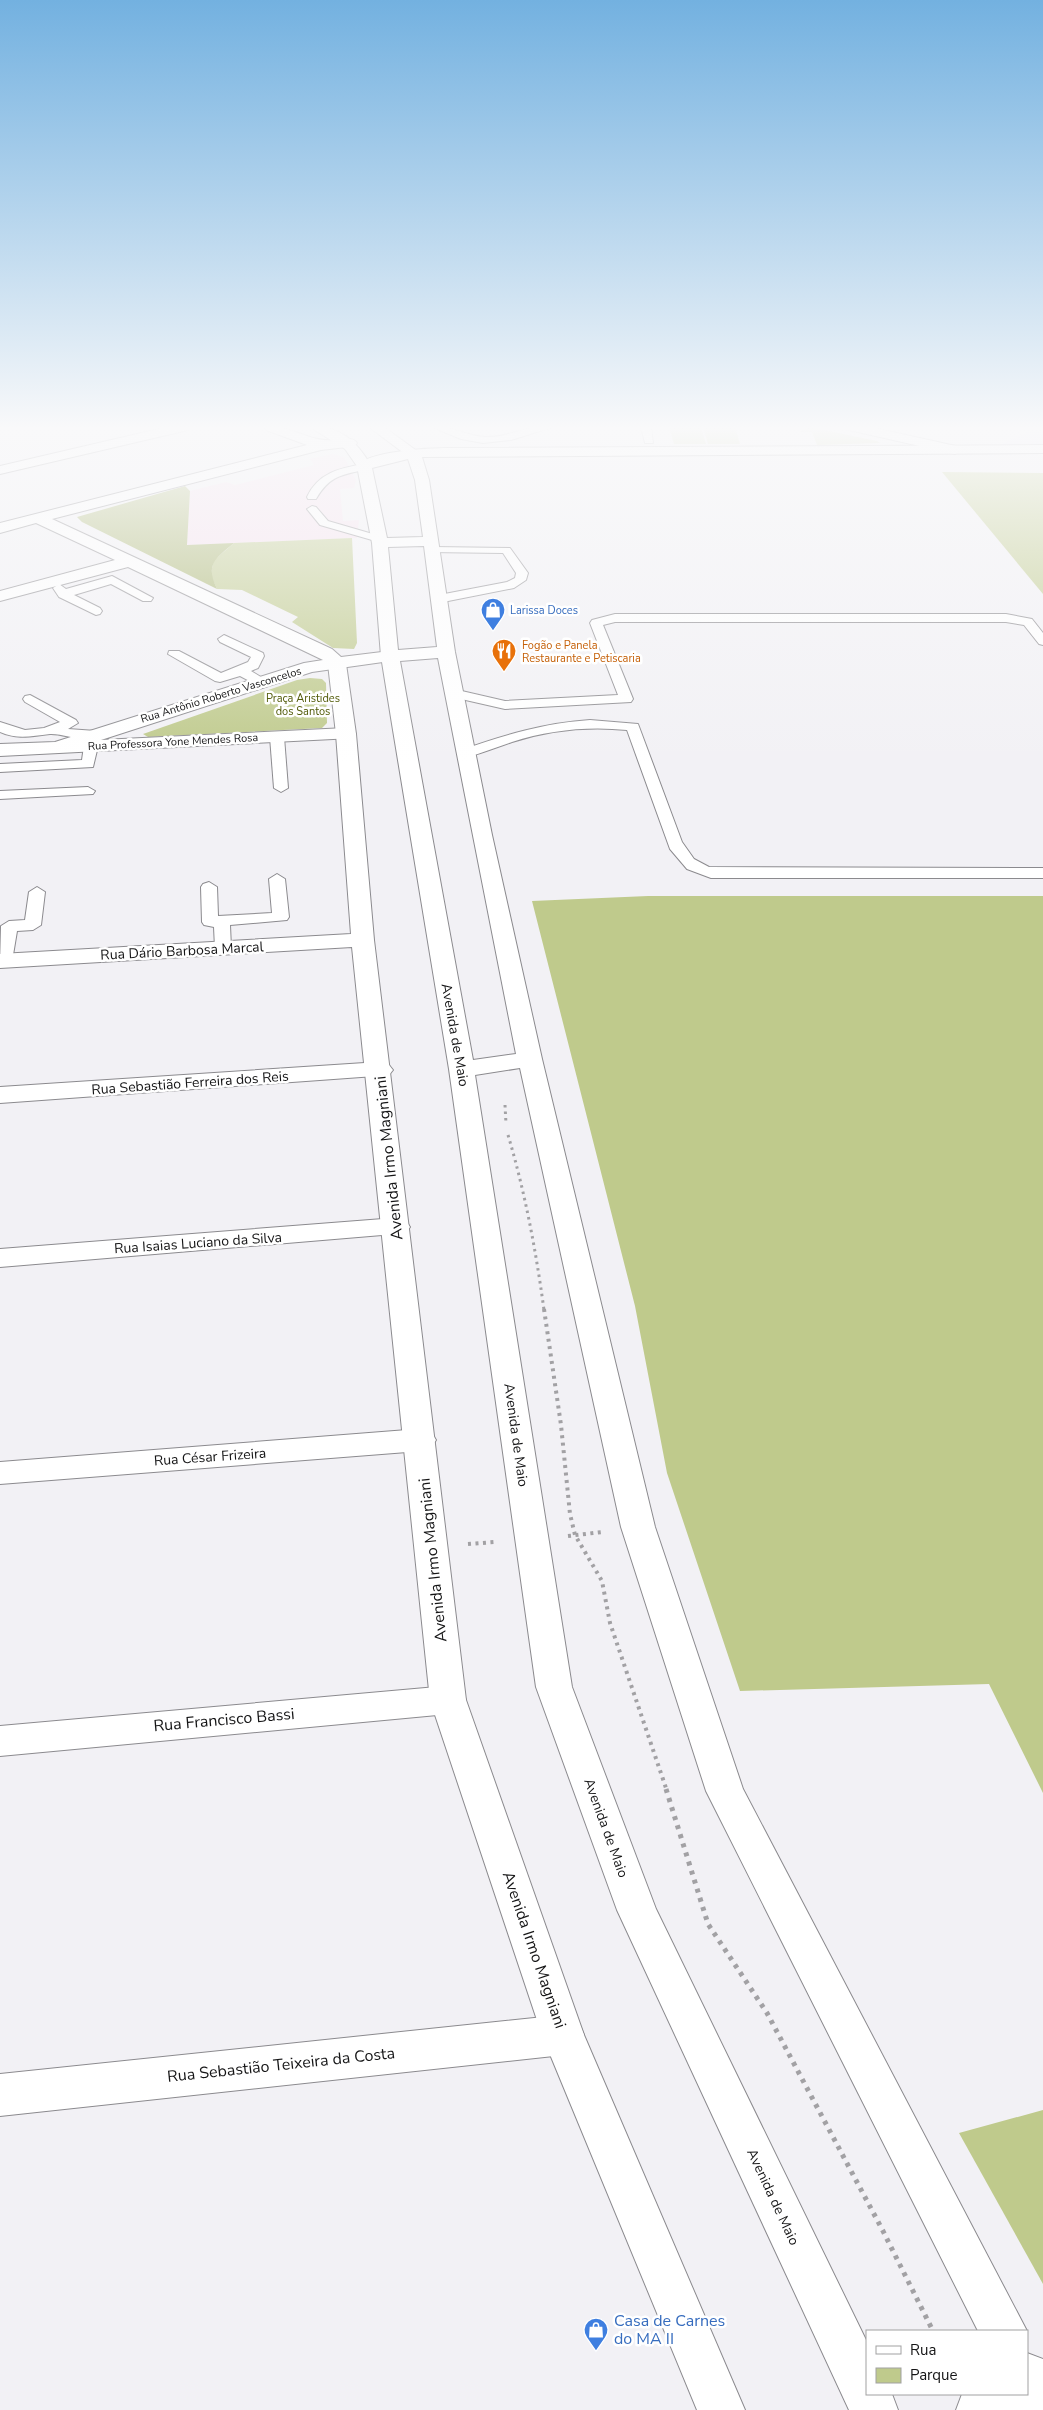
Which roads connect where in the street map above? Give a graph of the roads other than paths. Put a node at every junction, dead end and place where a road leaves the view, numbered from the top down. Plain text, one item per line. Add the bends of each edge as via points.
1 (83, 539) edge
2 (375, 539) edge
3 (431, 539) edge
4 (380, 541) junction
5 (432, 546) junction
6 (130, 561) junction
7 (57, 588) junction
8 (0, 596) edge
9 (147, 598) dead end
10 (438, 599) junction
11 (96, 611) dead end
12 (224, 639) dead end
13 (1043, 641) edge
14 (446, 652) junction
15 (174, 654) dead end
16 (390, 656) junction
17 (337, 664) junction
18 (241, 671) junction
19 (262, 682) junction
20 (453, 693) junction
21 (30, 700) dead end
22 (0, 726) edge
23 (346, 734) junction
24 (277, 737) junction
25 (53, 738) junction
26 (93, 740) junction
27 (0, 750) edge
28 (466, 753) junction
29 (0, 768) edge
30 (281, 788) dead end
31 (88, 792) dead end
32 (0, 795) edge
33 (1043, 873) edge
34 (278, 879) dead end
35 (209, 887) dead end
36 (37, 892) dead end
37 (222, 921) junction
38 (4, 926) edge
39 (363, 940) junction
40 (223, 948) junction
41 (2, 961) edge
42 (530, 1059) junction
43 (462, 1069) junction
44 (380, 1070) junction
45 (0, 1095) edge
46 (396, 1227) junction
47 (0, 1258) edge
48 (420, 1440) junction
49 (0, 1473) edge
50 (448, 1700) junction
51 (0, 1741) edge
52 (563, 2035) junction
53 (0, 2096) edge
54 (1002, 2330) edge
55 (866, 2393) edge
56 (867, 2395) edge
57 (1016, 2395) edge
58 (721, 2410) edge
59 (874, 2410) edge
60 (980, 2410) edge

1 - 6 main road
2 - 4 lane
3 - 5 main road
4 - 5 main road
4 - 16 main road, Avenida de Maio
5 - 10 main road
5 - 10 lane via 506,550 522,573 520,580 510,585
6 - 7 main road
6 - 17 main road via 326,653
7 - 8 main road
7 - 9 lane via 112,580
7 - 11 lane
10 - 14 main road
12 - 18 lane via 258,656 253,665
13 - 20 lane via 1028,622 1006,618 615,618 596,623 626,699 505,705
14 - 16 main road, Rua Antônio Roberto Vasconcelos
14 - 20 main road
15 - 18 lane via 220,678
16 - 17 main road, Rua Antônio Roberto Vasconcelos
16 - 43 main road, Avenida de Maio
17 - 19 main road, Rua Antônio Roberto Vasconcelos via 310,667
17 - 23 main road, Avenida Irmo Magniani
18 - 19 lane
19 - 26 main road, Rua Antônio Roberto Vasconcelos
20 - 28 main road
21 - 25 lane via 71,723
22 - 25 lane via 12,734
23 - 24 main road, Rua Professora Yone Mendes Rosa
23 - 39 main road, Avenida Irmo Magniani
24 - 26 main road, Rua Professora Yone Mendes Rosa
24 - 30 lane
25 - 26 main road, Rua Professora Yone Mendes Rosa
25 - 27 main road, Rua Professora Yone Mendes Rosa
26 - 29 lane via 88,764
28 - 33 lane via 516,734 563,725 610,723 633,727 681,857 692,868 711,873
28 - 42 main road
31 - 32 lane
34 - 37 lane via 281,917
35 - 37 lane via 210,922
36 - 38 lane via 32,925
37 - 40 lane
38 - 41 lane
39 - 40 main road, Rua Dário Barbosa Marcal
39 - 44 main road, Avenida Irmo Magniani
40 - 41 main road, Rua Dário Barbosa Marcal
42 - 43 main road
42 - 54 main road via 638,1527 725,1791
43 - 55 main road, Avenida de Maio via 554,1686 637,1910
44 - 45 main road, Rua Sebastião Ferreira dos Reis
44 - 46 main road, Avenida Irmo Magniani
46 - 47 main road, Rua Isaias Luciano da Silva
46 - 48 main road, Avenida Irmo Magniani
48 - 49 main road, Rua César Frizeira
48 - 50 main road, Avenida Irmo Magniani
50 - 51 main road, Rua Francisco Bassi
50 - 52 main road, Avenida Irmo Magniani
52 - 53 main road, Rua Sebastião Teixeira da Costa
52 - 58 main road, Avenida Irmo Magniani
56 - 59 main road, Avenida de Maio
57 - 60 main road

